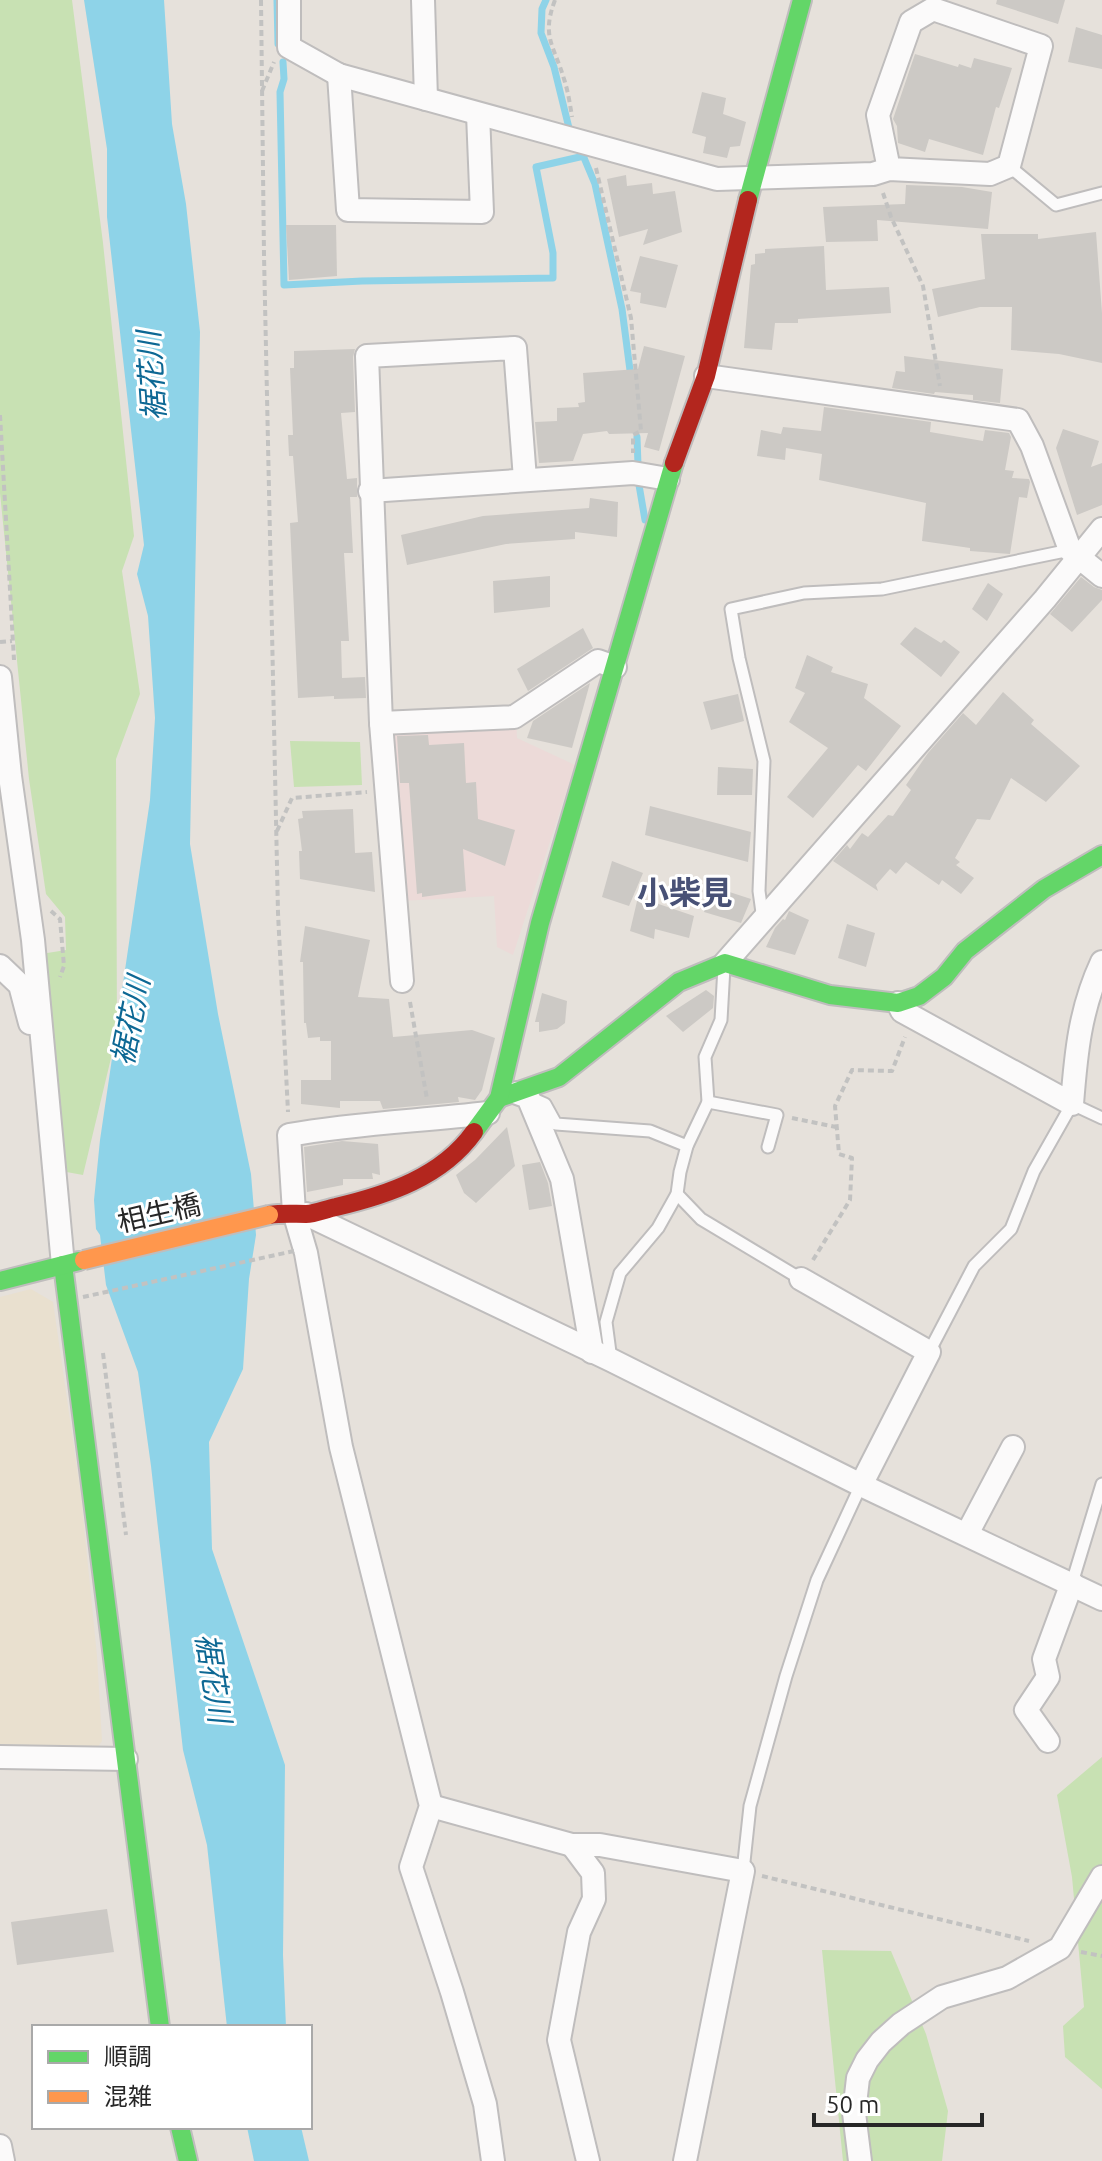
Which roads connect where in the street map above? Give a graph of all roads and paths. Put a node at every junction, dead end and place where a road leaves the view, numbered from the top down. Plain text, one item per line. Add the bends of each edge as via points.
1 (261, 0) edge
2 (289, 0) edge
3 (423, 0) edge
4 (555, 0) edge
5 (802, 0) edge
6 (918, 0) edge
7 (911, 22) junction
8 (289, 47) junction
9 (339, 75) junction
10 (261, 96) junction
11 (426, 99) junction
12 (478, 114) junction
13 (583, 142) junction
14 (1009, 166) junction
15 (884, 171) junction
16 (754, 176) junction
17 (1102, 193) edge
18 (706, 376) junction
19 (941, 409) junction
20 (633, 473) junction
21 (525, 479) junction
22 (668, 479) junction
23 (370, 491) junction
24 (1102, 529) edge
25 (1073, 553) junction
26 (1102, 576) edge
27 (12, 641) dead end
28 (0, 642) edge
29 (615, 667) junction
30 (0, 677) edge
31 (381, 723) junction
32 (5, 776) edge
33 (385, 791) junction
34 (276, 833) junction
35 (1102, 855) edge
36 (763, 922) junction
37 (1102, 962) edge
38 (725, 963) junction
39 (0, 966) edge
40 (402, 981) joint
41 (905, 1010) junction
42 (47, 1096) junction
43 (508, 1100) junction
44 (708, 1102) junction
45 (1072, 1104) junction
46 (777, 1115) junction
47 (1102, 1118) edge
48 (429, 1121) junction
49 (836, 1127) junction
50 (289, 1135) junction
51 (687, 1146) junction
52 (768, 1147) dead end
53 (677, 1194) junction
54 (300, 1213) junction
55 (294, 1251) dead end
56 (73, 1262) junction
57 (801, 1279) junction
58 (0, 1281) edge
59 (83, 1297) dead end
60 (929, 1352) junction
61 (602, 1356) junction
62 (1013, 1447) dead end
63 (1102, 1484) edge
64 (861, 1485) junction
65 (967, 1534) junction
66 (1072, 1583) junction
67 (1102, 1599) edge
68 (1048, 1741) dead end
69 (0, 1757) edge
70 (126, 1759) junction
71 (431, 1806) junction
72 (572, 1845) junction
73 (743, 1871) junction
74 (1102, 1877) edge
75 (1060, 1948) junction
76 (160, 2025) edge
77 (180, 2129) edge
78 (0, 2146) edge
79 (3, 2161) edge
80 (188, 2161) edge
81 (493, 2161) edge
82 (588, 2161) edge
83 (685, 2161) edge
84 (860, 2161) edge

1 - 10 path
2 - 8 street
3 - 11 street
4 - 13 path via 548,36
5 - 16 street
6 - 7 street
7 - 14 street via 933,9 1041,46
7 - 15 street via 878,115
8 - 9 street
8 - 10 path via 276,57
9 - 11 street
9 - 12 street via 348,210 482,212
10 - 34 path
11 - 12 street
12 - 13 street
13 - 16 street via 717,179
13 - 20 path via 597,171 631,318 641,431 633,435
14 - 15 street via 990,174
14 - 17 lane via 1056,205
15 - 16 street
15 - 19 path via 891,217 923,286
16 - 18 street
18 - 19 street
18 - 22 street
19 - 25 street via 1018,420
20 - 21 street
20 - 22 street
21 - 23 street
21 - 23 street via 515,348 367,356
22 - 29 street
23 - 31 street
24 - 25 street
25 - 26 street
25 - 36 street via 1045,599
25 - 36 lane via 882,589 804,593 731,609 764,761 759,891
27 - 28 path
29 - 31 street via 598,661 514,717
29 - 43 street via 540,923
30 - 32 street
31 - 33 street
32 - 42 street via 33,940
33 - 34 path via 292,798
33 - 40 street
34 - 50 path
35 - 41 street via 1044,889 965,951
36 - 38 street
37 - 45 street via 1088,993
38 - 41 street via 830,995
38 - 43 street via 679,982 559,1077
38 - 44 lane via 721,1020 705,1057
39 - 42 street via 20,985
40 - 48 path
41 - 45 street
41 - 49 path via 892,1071 852,1070 835,1106
42 - 56 street
43 - 48 street
43 - 51 lane via 545,1104 556,1124 650,1131
43 - 54 street, 相生橋 via 427,1175 375,1198
43 - 61 street via 562,1179
44 - 46 lane
44 - 51 lane
45 - 47 lane
45 - 60 lane via 1034,1171 1011,1229 974,1266
46 - 49 path
46 - 52 lane
48 - 50 street
49 - 57 path via 839,1154 852,1158 850,1200
50 - 54 street
51 - 53 lane
53 - 57 lane via 701,1219
53 - 61 lane via 658,1228 620,1273
54 - 56 street, 相生橋, bridge via 269,1215
54 - 61 street
54 - 71 street via 341,1447
55 - 59 path, bridge
56 - 58 street, 相生橋
56 - 70 street
57 - 60 street
60 - 64 street
61 - 64 street
62 - 65 street
63 - 66 lane
64 - 65 street
64 - 73 lane via 817,1580 786,1676 750,1806
65 - 66 street
66 - 67 street
66 - 68 street via 1044,1659 1048,1677 1026,1710
69 - 70 street
70 - 76 street
71 - 72 street
71 - 81 street via 411,1867 485,2104
72 - 73 street via 600,1845
72 - 82 street via 593,1873 594,1899 579,1932 559,2040
73 - 75 path
73 - 83 street
74 - 75 street
75 - 84 street via 1007,1978 942,1997 881,2042 858,2078 854,2113
77 - 80 street
78 - 79 street

